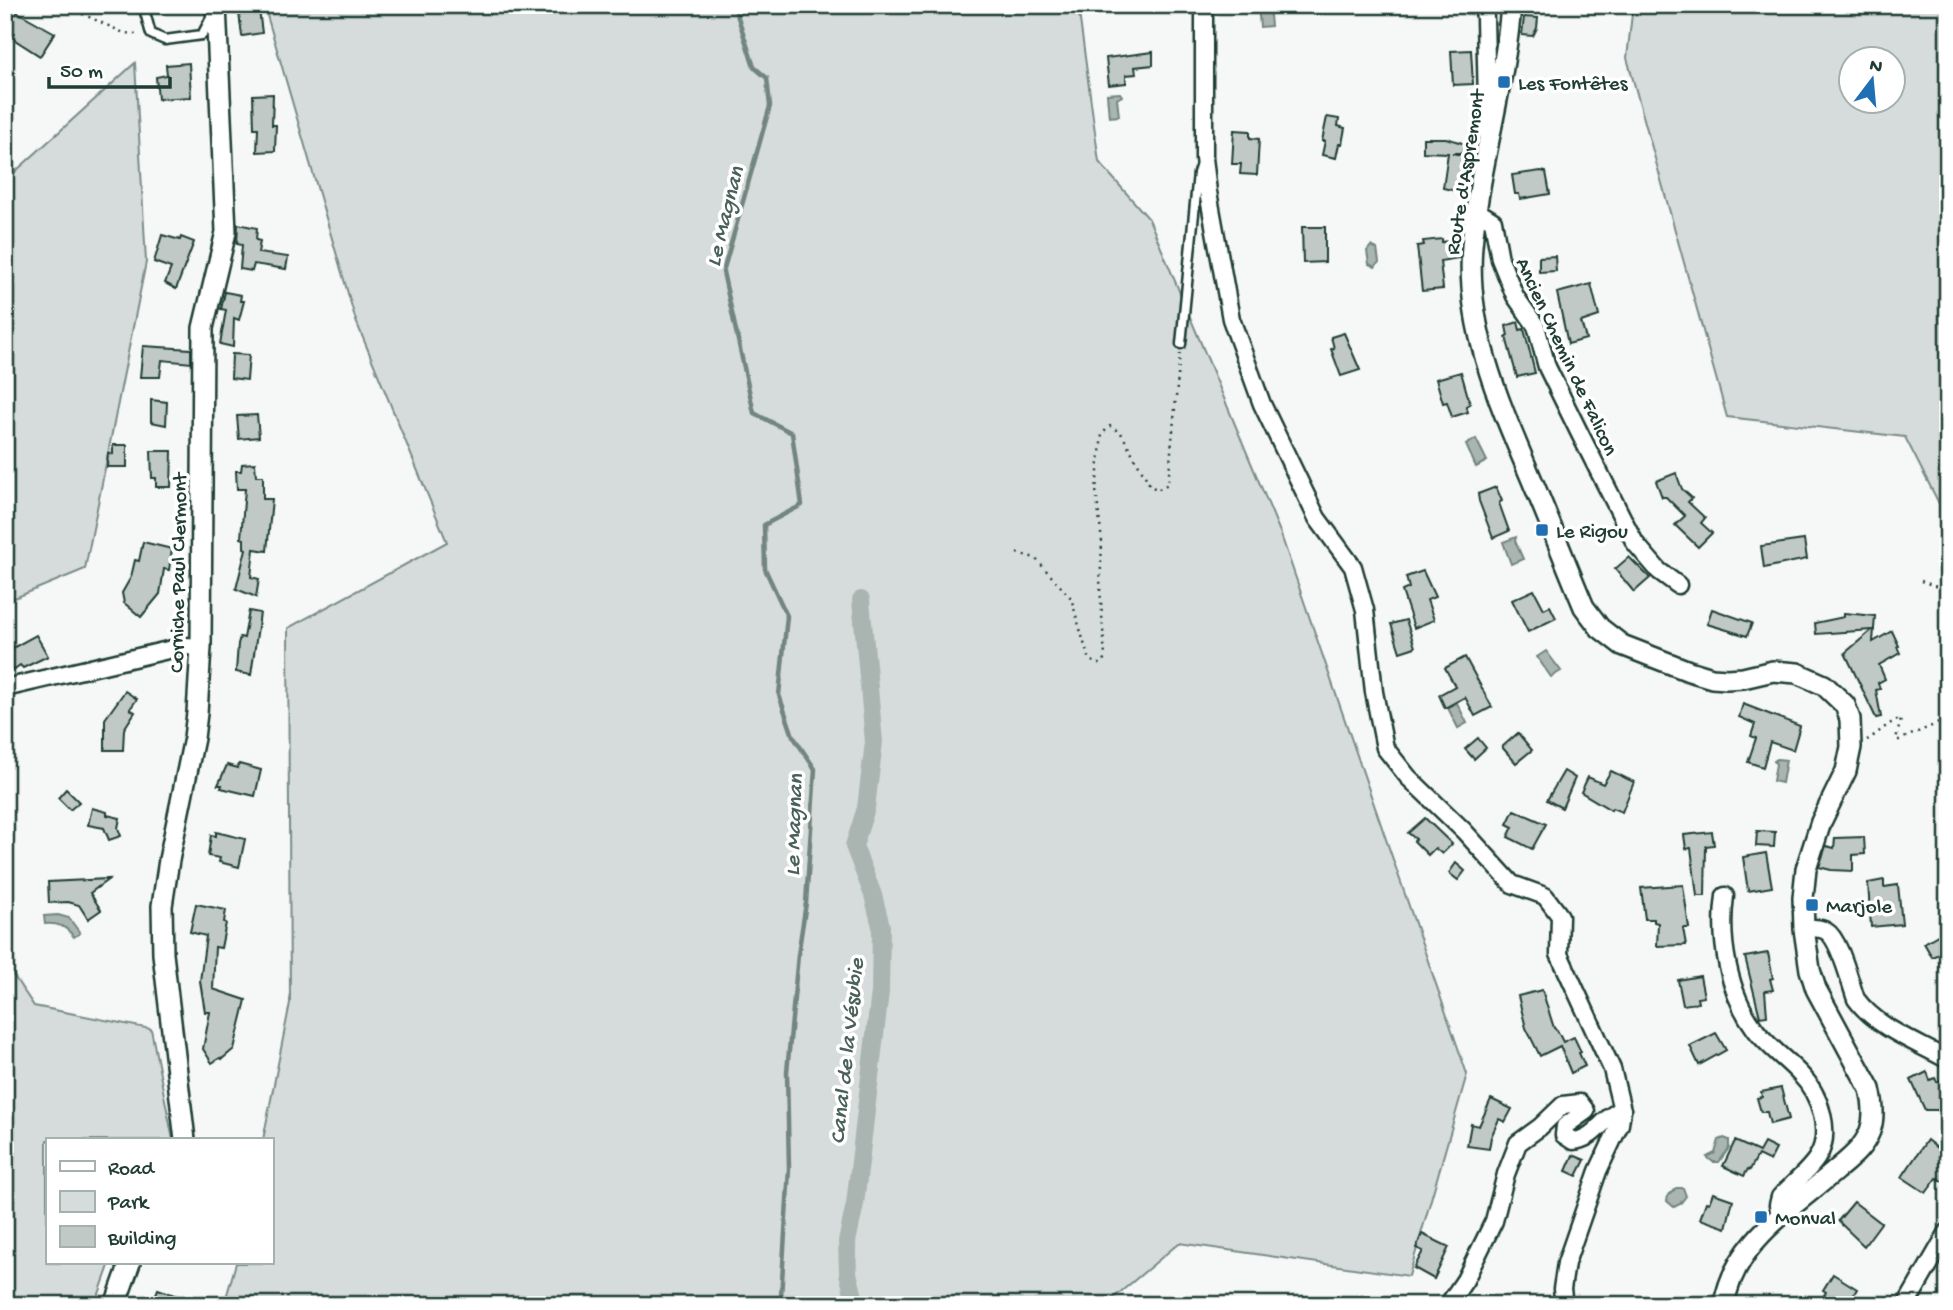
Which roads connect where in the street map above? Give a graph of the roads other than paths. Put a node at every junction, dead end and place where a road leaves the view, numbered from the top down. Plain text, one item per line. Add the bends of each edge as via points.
1 (143, 5) edge
2 (1204, 5) edge
3 (1483, 5) edge
4 (1511, 5) edge
5 (216, 6) edge
6 (1493, 123) junction
7 (1204, 159) junction
8 (1477, 211) junction
9 (1181, 344) road end
10 (1678, 585) dead end
11 (201, 647) junction
12 (5, 688) edge
13 (1725, 896) dead end
14 (1804, 929) junction
15 (1948, 1060) edge
16 (1622, 1110) junction
17 (185, 1138) edge
18 (1780, 1216) junction
19 (1948, 1232) edge
20 (130, 1264) edge
21 (115, 1305) edge
22 (1448, 1305) edge
23 (1564, 1305) edge
24 (1724, 1305) edge
25 (1906, 1305) edge

1 - 5 lane via 151,34 165,40 202,35
2 - 7 street
3 - 6 street via 1487,104
4 - 6 street, Route d'Aspremont
5 - 11 street, Corniche Paul Clermont via 226,232 203,328
6 - 8 street, Route d'Aspremont
7 - 9 lane via 1198,173
7 - 16 street via 1227,300 1262,404 1317,517 1353,567 1365,610 1385,748 1512,884 1545,896 1560,916 1559,954 1612,1069
8 - 10 street, Ancien Chemin de Falicon via 1493,221 1500,259 1536,326 1550,374 1635,543
8 - 14 street, Route d'Aspremont via 1472,247 1474,292 1488,369 1593,620 1622,645 1698,674 1727,679 1781,671 1812,678 1845,705 1852,747 1806,869
11 - 12 street via 185,646
11 - 17 street, Corniche Paul Clermont via 194,738 162,906 163,954
13 - 18 street via 1721,921 1736,995 1756,1031 1815,1094 1824,1122 1821,1150 1780,1197
14 - 15 street via 1815,927 1834,937 1856,999 1869,1014
14 - 18 street, Route d'Aspremont via 1816,989 1870,1089 1873,1116 1858,1151
16 - 22 street via 1611,1114 1590,1137 1573,1141 1564,1135 1565,1126 1586,1111 1580,1103 1569,1102 1518,1143 1494,1221
16 - 23 street via 1566,1263
18 - 24 street, Route d'Aspremont via 1738,1264
19 - 25 street
20 - 21 street

